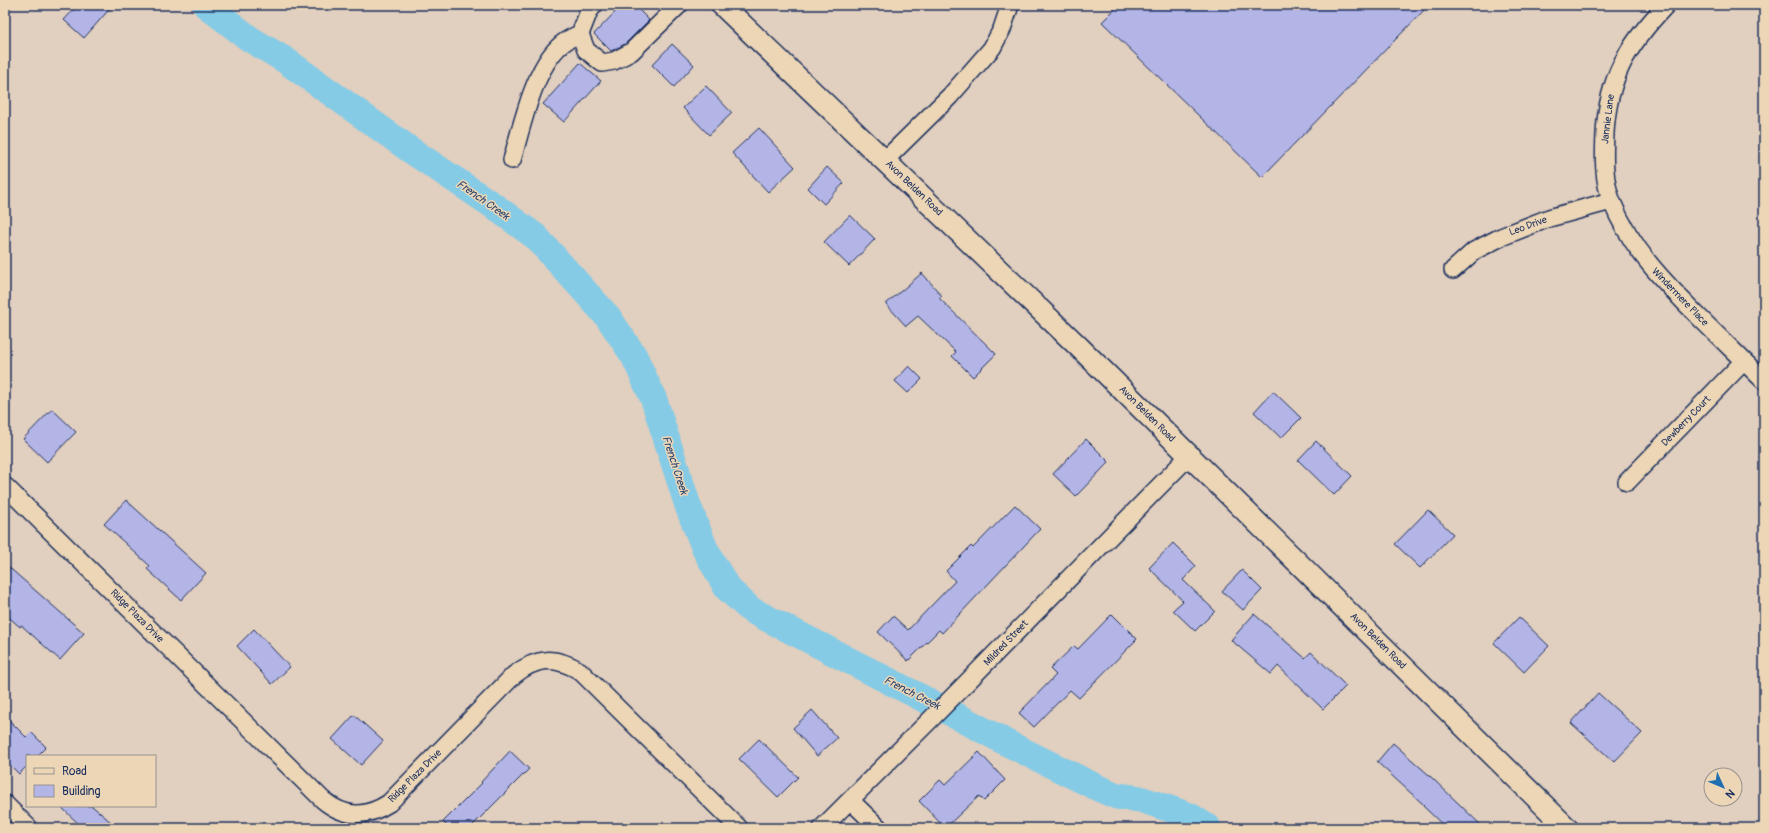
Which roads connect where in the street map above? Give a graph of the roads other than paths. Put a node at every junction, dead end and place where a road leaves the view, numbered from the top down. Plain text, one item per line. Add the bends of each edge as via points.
1 (594, 5) edge
2 (679, 5) edge
3 (722, 5) edge
4 (1010, 5) edge
5 (1666, 5) edge
6 (580, 34) junction
7 (512, 160) dead end
8 (885, 160) junction
9 (1611, 201) junction
10 (1453, 270) dead end
11 (1744, 361) junction
12 (1764, 381) edge
13 (1189, 456) junction
14 (1627, 482) dead end
15 (5, 486) edge
16 (851, 801) junction
17 (5, 804) edge
18 (29, 828) edge
19 (739, 828) edge
20 (822, 828) edge
21 (879, 828) edge
22 (1567, 828) edge

1 - 6 street
2 - 6 street via 630,52 614,61 602,63 586,50
3 - 8 main road, Avon Belden Road
4 - 8 street via 992,48 950,96
5 - 9 street, Jannie Lane via 1645,27 1629,51 1616,74 1609,98 1604,154
6 - 7 street via 565,41 542,69 526,110
8 - 13 main road, Avon Belden Road
9 - 10 street, Leo Drive via 1549,218 1501,237 1474,251
9 - 11 street, Windermere Place via 1626,231 1646,260 1666,284
11 - 12 street, Windermere Place
11 - 14 street, Dewberry Court
13 - 16 street, Mildred Street
13 - 22 main road, Avon Belden Road
15 - 19 street, Ridge Plaza Drive via 324,800 341,811 366,814 389,803 514,675 536,662 550,661 569,665 580,671
16 - 20 street, Mildred Street
16 - 21 street
17 - 18 street

